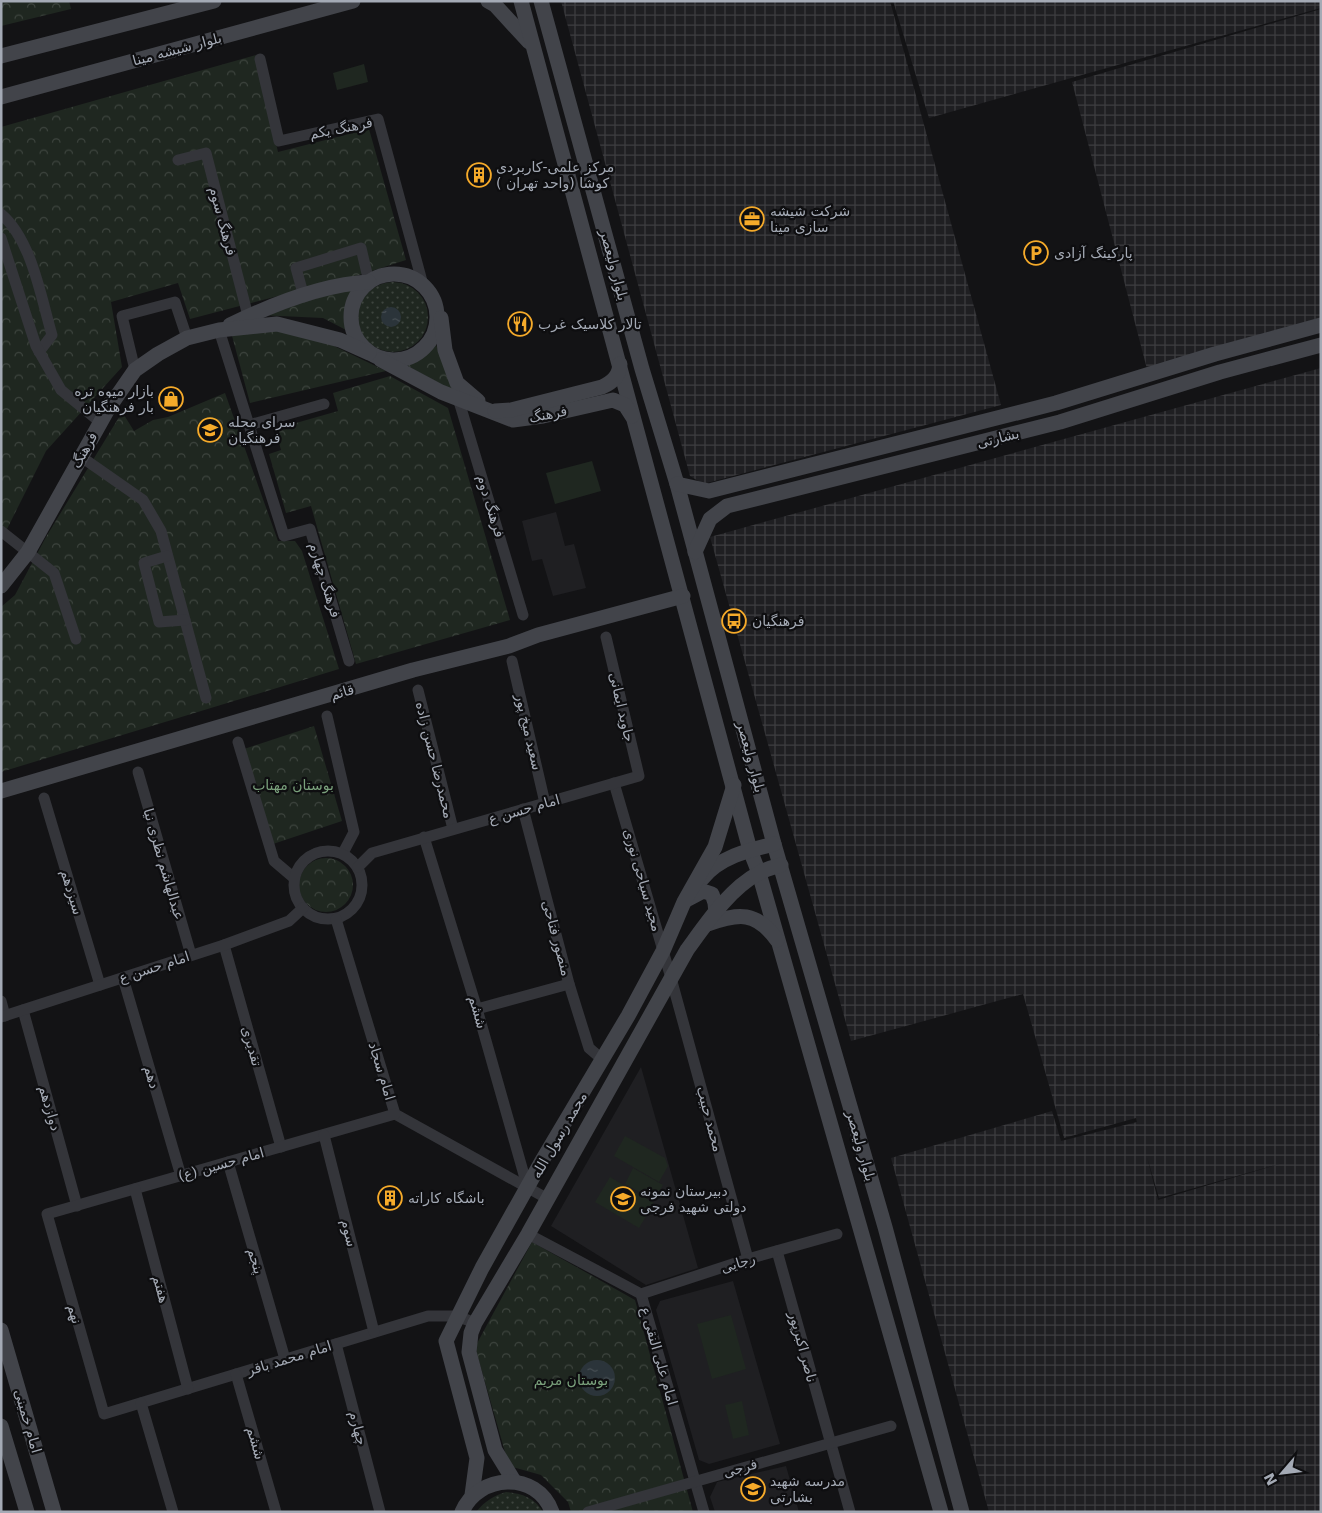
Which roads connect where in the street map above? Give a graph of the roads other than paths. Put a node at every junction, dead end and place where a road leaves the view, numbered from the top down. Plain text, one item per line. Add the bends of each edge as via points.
1 (214, 1) edge
2 (353, 1) edge
3 (488, 1) edge
4 (521, 1) edge
5 (541, 1) edge
6 (533, 48) junction
7 (1, 56) edge
8 (260, 59) dead end
9 (1, 97) edge
10 (178, 160) dead end
11 (1, 214) edge
12 (1, 238) edge
13 (369, 282) junction
14 (423, 285) junction
15 (304, 296) junction
16 (436, 307) junction
17 (248, 316) junction
18 (1321, 325) edge
19 (219, 330) junction
20 (187, 338) junction
21 (1321, 345) edge
22 (40, 352) junction
23 (1215, 354) junction
24 (375, 356) junction
25 (640, 359) junction
26 (620, 364) junction
27 (136, 370) junction
28 (1220, 372) junction
29 (604, 394) junction
30 (458, 398) junction
31 (324, 404) dead end
32 (653, 404) junction
33 (631, 407) junction
34 (491, 411) junction
35 (100, 422) junction
36 (248, 425) junction
37 (637, 426) junction
38 (80, 456) junction
39 (677, 484) junction
40 (1, 531) edge
41 (28, 552) junction
42 (695, 552) junction
43 (168, 556) junction
44 (1, 586) edge
45 (683, 596) junction
46 (523, 615) dead end
47 (185, 620) junction
48 (606, 638) dead end
49 (76, 639) dead end
50 (349, 661) dead end
51 (512, 661) dead end
52 (418, 690) dead end
53 (206, 698) dead end
54 (327, 716) dead end
55 (238, 742) dead end
56 (138, 772) dead end
57 (639, 776) joint
58 (614, 783) junction
59 (734, 784) junction
60 (1, 791) edge
61 (44, 798) dead end
62 (545, 802) junction
63 (523, 809) junction
64 (453, 829) junction
65 (424, 838) junction
66 (774, 844) junction
67 (750, 850) junction
68 (342, 853) junction
69 (781, 865) junction
70 (358, 867) junction
71 (759, 873) junction
72 (294, 878) junction
73 (684, 902) junction
74 (303, 908) junction
75 (716, 913) junction
76 (336, 919) junction
77 (704, 926) junction
78 (779, 943) junction
79 (224, 945) junction
80 (663, 951) junction
81 (191, 955) junction
82 (123, 978) junction
83 (671, 978) junction
84 (568, 984) junction
85 (100, 985) junction
86 (1, 1001) edge
87 (477, 1009) junction
88 (23, 1010) junction
89 (3, 1016) edge
90 (603, 1060) junction
91 (395, 1114) junction
92 (324, 1135) junction
93 (281, 1147) junction
94 (228, 1162) junction
95 (180, 1176) junction
96 (135, 1189) junction
97 (528, 1189) junction
98 (548, 1198) junction
99 (77, 1206) junction
100 (47, 1214) joint
101 (528, 1234) junction
102 (837, 1234) dead end
103 (777, 1251) junction
104 (748, 1259) junction
105 (641, 1294) junction
106 (457, 1316) junction
107 (475, 1323) junction
108 (1, 1330) edge
109 (374, 1332) junction
110 (336, 1344) junction
111 (285, 1359) junction
112 (236, 1374) junction
113 (188, 1389) junction
114 (141, 1403) junction
115 (104, 1414) joint
116 (1, 1426) edge
117 (891, 1426) dead end
118 (829, 1443) junction
119 (696, 1481) junction
120 (514, 1482) junction
121 (472, 1495) junction
122 (26, 1512) edge
123 (54, 1512) edge
124 (173, 1512) edge
125 (276, 1512) edge
126 (380, 1512) edge
127 (462, 1512) edge
128 (552, 1512) edge
129 (588, 1512) edge
130 (704, 1512) edge
131 (850, 1512) edge
132 (940, 1512) edge
133 (962, 1512) edge

1 - 7 street
2 - 9 street, بلوار شیشه مینا
3 - 6 street
4 - 6 street, بلوار ولیعصر
5 - 25 street, بلوار ولیعصر
6 - 26 street, بلوار ولیعصر
8 - 14 street, فرهنگ یکم via 279,141 378,119
10 - 17 street, فرهنگ سوم via 206,153
11 - 22 street via 10,221 24,242 52,335
12 - 22 street
13 - 14 street, فرهنگ via 382,275 397,274 411,277
13 - 15 street, فرهنگ via 349,283
13 - 15 street via 361,248 296,268
13 - 24 street, فرهنگ via 359,291 351,317 353,331 360,343
14 - 16 street
15 - 17 street, فرهنگ
16 - 24 street, فرهنگ via 437,322 433,335 414,356 400,360
16 - 34 street via 442,322 445,350 458,383
17 - 19 street, فرهنگ
18 - 23 street, بشارتی
19 - 20 street, فرهنگ
19 - 24 street, فرهنگ via 277,324 340,340
19 - 36 street, فرهنگ چهارم
20 - 27 street, فرهنگ
20 - 27 street via 175,302 122,316
21 - 28 street, بشارتی
22 - 35 street via 61,390
23 - 28 street
23 - 39 street, بشارتی via 1056,403 709,491
24 - 30 street, فرهنگ
25 - 26 street via 631,368
25 - 32 street, بلوار ولیعصر
26 - 29 street via 619,372
26 - 33 street, بلوار ولیعصر
27 - 35 street, فرهنگ
28 - 42 street, بشارتی via 1060,422 727,506 710,518
29 - 34 street, فرهنگ via 544,416 513,420
29 - 37 street via 625,405
30 - 34 street, فرهنگ
30 - 46 street, فرهنگ دوم
31 - 36 street
32 - 33 street via 643,398
32 - 39 street, بلوار ولیعصر
33 - 37 street, بلوار ولیعصر
35 - 38 street, فرهنگ
36 - 50 street, فرهنگ چهارم via 284,536 310,529
37 - 45 street, بلوار ولیعصر
38 - 41 street, فرهنگ
38 - 43 street via 142,500 161,531
39 - 42 street, بلوار ولیعصر
40 - 41 street
41 - 44 street, فرهنگ
41 - 49 street via 54,573
42 - 66 street, بلوار ولیعصر
43 - 47 street
43 - 47 street via 144,564 159,622
45 - 59 street, بلوار ولیعصر
45 - 60 street, قائم via 412,670
47 - 53 street
48 - 57 street, جاوید ایمانی
51 - 62 street, سعید میخ پور
52 - 64 street, محمدرضا حسن زاده
54 - 68 street via 354,832
55 - 72 street via 274,861
56 - 81 street, عبدالهاشم نظری نیا
57 - 58 street, امام حسن ع
58 - 62 street, امام حسن ع
58 - 80 street, مجید سیاحی نوری
59 - 67 street, بلوار ولیعصر
59 - 73 street, محمد رسول الله via 715,848
61 - 85 street, سیزدهم
62 - 63 street, امام حسن ع
63 - 64 street, امام حسن ع
63 - 84 street, منصور فتاحی
64 - 65 street, امام حسن ع
65 - 70 street, امام حسن ع via 372,853
65 - 87 street, ششم
66 - 67 street
66 - 69 street, بلوار ولیعصر
67 - 71 street, بلوار ولیعصر
67 - 73 street via 717,865
68 - 70 street
68 - 72 street via 332,850 312,854 298,868
69 - 71 street, محمد رسول الله
69 - 133 street, بلوار ولیعصر
70 - 76 street via 363,888 360,899 354,908
71 - 75 street, محمد رسول الله via 742,885
71 - 78 street, بلوار ولیعصر
72 - 74 street via 297,899
73 - 75 street via 703,891 712,894
73 - 80 street, محمد رسول الله
74 - 76 street via 318,918
74 - 79 street, امام حسن ع via 289,921
75 - 77 street, محمد رسول الله
76 - 91 street, امام سجاد
77 - 78 street via 731,915 752,918 768,928
77 - 83 street, محمد رسول الله
78 - 132 street, بلوار ولیعصر
79 - 81 street, امام حسن ع
79 - 93 street, تقدیری
80 - 83 street, مجید سیاحی نوری
80 - 90 street, محمد رسول الله
81 - 82 street, امام حسن ع
82 - 85 street, امام حسن ع
82 - 95 street, دهم
83 - 98 street, محمد رسول الله
83 - 104 street, محمد حبیب
84 - 87 street
84 - 90 street, منصور فتاحی via 589,1048
85 - 88 street, امام حسن ع
86 - 89 street
87 - 97 street, ششم
88 - 89 street, امام حسن ع
88 - 99 street, دوازدهم
90 - 97 street, محمد رسول الله
91 - 92 street, امام حسین (ع)
91 - 97 street, امام سجاد
92 - 93 street, امام حسین (ع)
92 - 109 street, سوم
93 - 94 street, امام حسین (ع)
94 - 95 street, امام حسین (ع)
94 - 111 street, پنجم
95 - 96 street, امام حسین (ع)
96 - 99 street, امام حسین (ع)
96 - 113 street, هفتم
97 - 98 street, امام سجاد
97 - 106 street, محمد رسول الله
98 - 101 street, محمد رسول الله
99 - 100 street, امام حسین (ع)
100 - 115 street, نهم
101 - 105 street, امام علی النقی ع
101 - 107 street, محمد رسول الله
102 - 103 street, رجایی
103 - 104 street, رجایی
103 - 118 street, ناصر اکبرپور
104 - 105 street, رجایی
105 - 119 street, امام علی النقی ع
106 - 107 street, امام محمد باقر
106 - 109 street, امام محمد باقر via 428,1316
106 - 121 street, محمد رسول الله via 446,1341 477,1458
107 - 120 street, محمد رسول الله via 469,1352 495,1450
108 - 123 street, امام خمینی
109 - 110 street, امام محمد باقر
110 - 111 street, امام محمد باقر
110 - 126 street, چهارم
111 - 112 street, امام محمد باقر
112 - 113 street, امام محمد باقر
112 - 125 street, ششم
113 - 114 street, امام محمد باقر
114 - 115 street, امام محمد باقر
114 - 124 street
116 - 122 street, امام خمینی
117 - 118 street, فرجی
118 - 119 street, فرجی
118 - 131 street, ناصر اکبرپور
119 - 129 street, فرجی
119 - 130 street, امام علی النقی ع
120 - 121 street via 491,1484
120 - 128 street via 541,1495
121 - 127 street, محمد رسول الله

